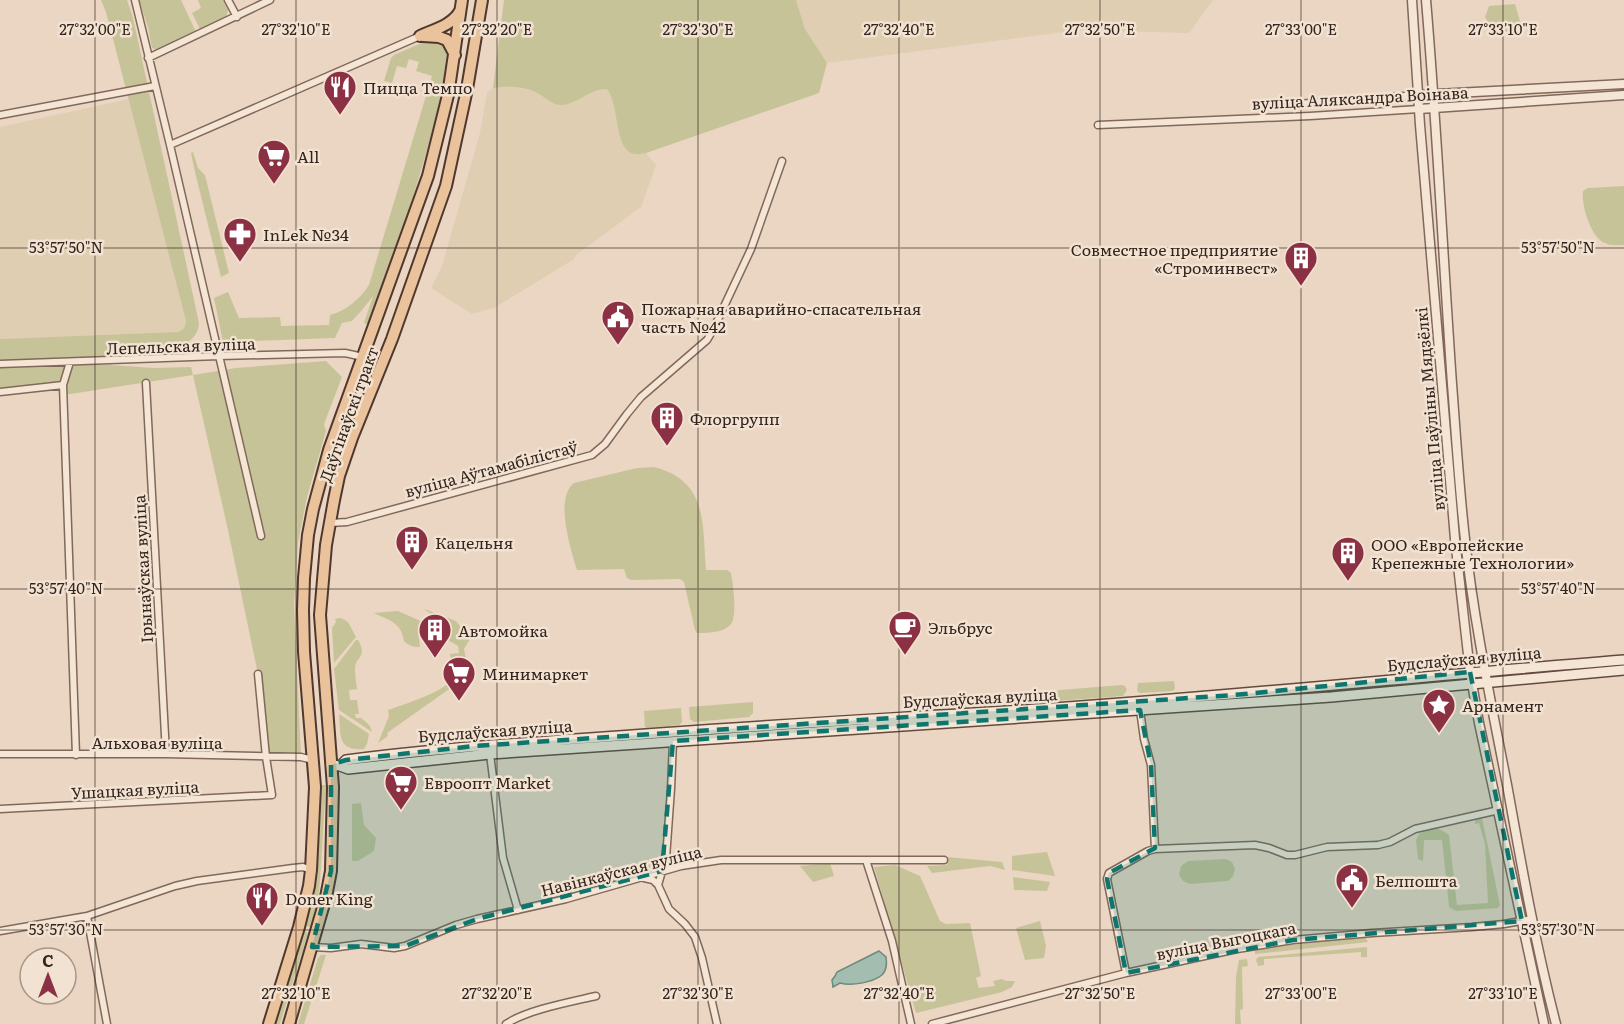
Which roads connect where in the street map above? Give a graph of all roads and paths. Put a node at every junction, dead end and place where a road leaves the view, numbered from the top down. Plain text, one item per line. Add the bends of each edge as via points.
1 (135, 0) edge
2 (228, 0) edge
3 (270, 0) edge
4 (482, 0) edge
5 (1412, 0) edge
6 (1426, 0) edge
7 (462, 2) edge
8 (237, 17) junction
9 (420, 36) junction
10 (455, 55) junction
11 (148, 58) junction
12 (1624, 84) edge
13 (156, 86) junction
14 (1432, 94) junction
15 (1418, 95) junction
16 (1624, 95) edge
17 (1297, 104) dead end
18 (1419, 109) junction
19 (1434, 109) junction
20 (0, 115) edge
21 (1098, 125) dead end
22 (170, 145) junction
23 (782, 161) dead end
24 (219, 356) junction
25 (363, 357) junction
26 (70, 362) junction
27 (382, 363) junction
28 (0, 364) edge
29 (146, 383) dead end
30 (63, 385) junction
31 (0, 392) edge
32 (330, 523) junction
33 (261, 536) dead end
34 (323, 651) junction
35 (304, 652) junction
36 (1624, 660) edge
37 (1624, 670) edge
38 (1485, 671) junction
39 (1470, 672) junction
40 (258, 674) dead end
41 (1486, 682) junction
42 (1472, 683) junction
43 (1140, 710) junction
44 (673, 741) junction
45 (0, 754) edge
46 (166, 754) junction
47 (490, 754) junction
48 (76, 755) junction
49 (266, 757) junction
50 (313, 760) junction
51 (336, 765) junction
52 (0, 809) edge
53 (1498, 810) junction
54 (1155, 849) junction
55 (666, 858) junction
56 (866, 860) junction
57 (944, 860) dead end
58 (681, 866) junction
59 (311, 870) junction
60 (662, 871) junction
61 (644, 878) junction
62 (658, 885) junction
63 (518, 910) junction
64 (87, 916) junction
65 (1532, 919) junction
66 (1522, 921) junction
67 (0, 931) edge
68 (312, 947) junction
69 (1126, 974) junction
70 (596, 996) dead end
71 (107, 1024) edge
72 (269, 1024) edge
73 (289, 1024) edge
74 (506, 1024) edge
75 (717, 1024) edge
76 (911, 1024) edge
77 (932, 1024) edge
78 (1544, 1024) edge
79 (1556, 1024) edge

1 - 11 street
2 - 8 street
3 - 8 street
4 - 27 main road, Даўгінаўскі тракт via 446,186
5 - 15 street, вуліца Паўліны Мядзёлкі
6 - 14 street, вуліца Паўліны Мядзёлкі
7 - 9 main road via 456,18
7 - 10 main road, Даўгінаўскі тракт
8 - 11 street
9 - 10 main road via 447,40
9 - 22 street
10 - 25 main road, Даўгінаўскі тракт via 428,176
11 - 13 street
12 - 14 street, вуліца Аляксандра Воінава
13 - 20 street
13 - 22 street
14 - 15 street, вуліца Аляксандра Воінава
14 - 19 street, вуліца Паўліны Мядзёлкі
15 - 17 street, вуліца Аляксандра Воінава
15 - 18 street, вуліца Паўліны Мядзёлкі
16 - 19 street, вуліца Аляксандра Воінава
18 - 19 street, вуліца Аляксандра Воінава
18 - 21 street, вуліца Аляксандра Воінава
18 - 39 street, вуліца Паўліны Мядзёлкі
19 - 38 street, вуліца Паўліны Мядзёлкі via 1465,538
22 - 24 street
23 - 32 street, вуліца Аўтамабілістаў via 751,249 707,340 641,397 592,455 347,522
24 - 25 street, Лепельская вуліца via 345,353
24 - 26 street, Лепельская вуліца
24 - 33 street
25 - 27 main road
25 - 35 main road, Даўгінаўскі тракт via 330,450 308,536
26 - 28 street, Лепельская вуліца
26 - 30 street
27 - 32 main road, Даўгінаўскі тракт via 339,476
29 - 46 street, Ірынаўская вуліца
30 - 31 street
30 - 48 street
32 - 34 main road, Даўгінаўскі тракт via 322,575
34 - 35 main road
34 - 51 main road, Даўгінаўскі тракт
35 - 50 main road, Даўгінаўскі тракт
36 - 38 main road, Будслаўская вуліца
37 - 41 main road, Будслаўская вуліца
38 - 39 main road, Будслаўская вуліца
38 - 41 street, вуліца Паўліны Мядзёлкі
39 - 42 street, вуліца Паўліны Мядзёлкі
39 - 51 main road, Будслаўская вуліца via 1121,703 445,748 346,760
40 - 49 street
41 - 42 main road, Будслаўская вуліца
41 - 65 street, вуліца Паўліны Мядзёлкі
42 - 43 main road, Будслаўская вуліца
42 - 53 street, вуліца Паўліны Мядзёлкі
43 - 44 main road, Будслаўская вуліца
43 - 54 street via 1151,765
44 - 47 main road, Будслаўская вуліца
44 - 55 street
45 - 48 street, Альховая вуліца
46 - 48 street, Альховая вуліца
46 - 49 street, Альховая вуліца
47 - 51 main road, Будслаўская вуліца via 348,768
47 - 63 street via 503,858
49 - 50 street, Альховая вуліца
49 - 52 street, Ушацкая вуліца via 272,795
50 - 51 main road
50 - 59 main road, Даўгінаўскі тракт
51 - 68 main road, Даўгінаўскі тракт via 331,871
53 - 54 street via 1415,829 1378,845 1328,847 1295,855 1255,845
53 - 66 street, вуліца Паўліны Мядзёлкі
54 - 69 street via 1109,873 1107,879
55 - 58 street via 670,864
55 - 60 street
56 - 57 street, Навінкаўская вуліца
56 - 58 street, Навінкаўская вуліца via 721,860
56 - 76 street via 890,935
58 - 60 street, Навінкаўская вуліца
59 - 64 street via 293,868 175,886
59 - 72 main road, Даўгінаўскі тракт via 299,927
60 - 61 street, Навінкаўская вуліца
60 - 62 street
61 - 62 street
61 - 63 street, Навінкаўская вуліца
62 - 75 street via 669,909 695,937
63 - 68 street, Навінкаўская вуліца via 456,925 394,948 361,944
64 - 67 street
64 - 71 street
65 - 66 street, вуліца Выгоцкага
65 - 79 street, вуліца Паўліны Мядзёлкі
66 - 69 street, вуліца Выгоцкага via 1293,940 1214,953
66 - 78 street, вуліца Паўліны Мядзёлкі
68 - 73 main road, Даўгінаўскі тракт
69 - 77 street, вуліца Выгоцкага
70 - 74 street

